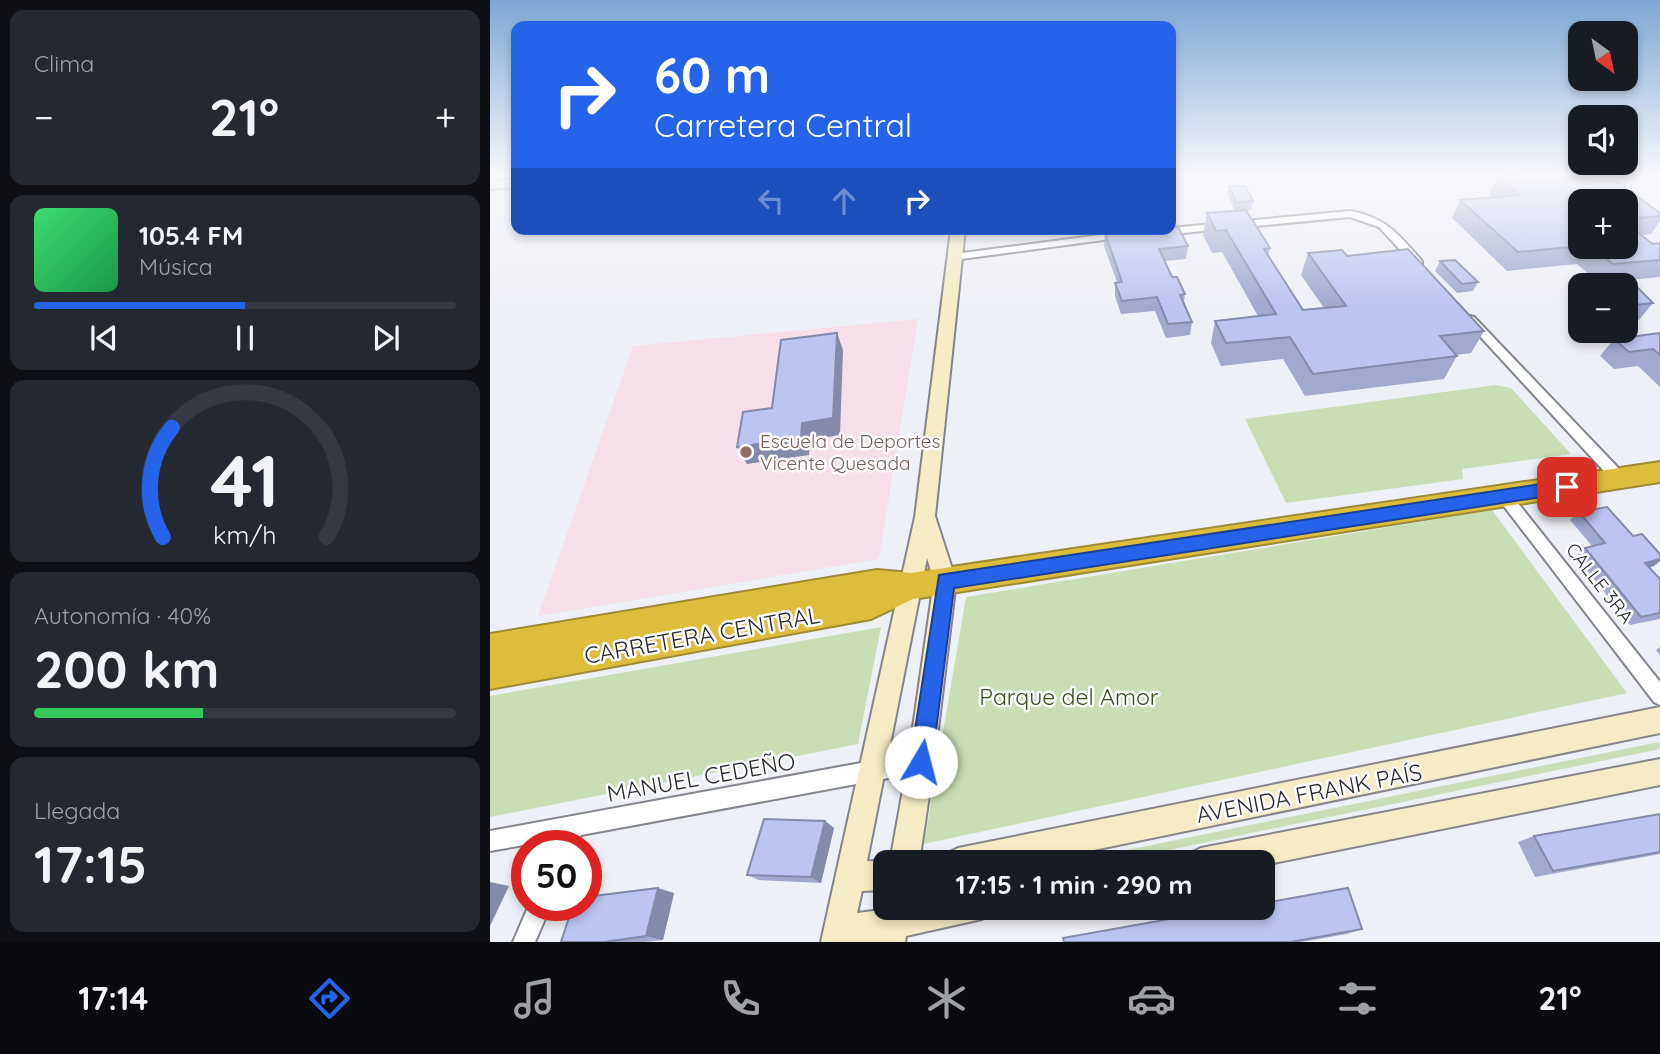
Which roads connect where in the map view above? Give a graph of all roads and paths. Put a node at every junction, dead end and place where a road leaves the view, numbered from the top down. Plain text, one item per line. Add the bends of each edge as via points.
1 (1307, 218) edge
2 (1371, 218) edge
3 (1176, 230) edge
4 (957, 235) edge
5 (1123, 235) edge
6 (954, 257) junction
7 (1431, 277) edge
8 (1458, 306) edge
9 (1660, 472) edge
10 (1619, 478) junction
11 (1505, 497) junction
12 (925, 517) junction
13 (945, 581) junction
14 (911, 586) junction
15 (490, 649) edge
16 (490, 673) edge
17 (1660, 696) edge
18 (1660, 720) edge
19 (921, 762) junction
20 (872, 771) junction
21 (1660, 772) edge
22 (575, 824) junction
23 (572, 830) edge
24 (490, 841) edge
25 (906, 850) edge
26 (1023, 850) edge
27 (1267, 850) edge
28 (873, 876) edge
29 (849, 877) junction
30 (916, 920) edge
31 (533, 921) edge
32 (893, 925) edge
33 (837, 936) edge
34 (524, 942) edge

1 - 3 street
2 - 7 street via 1381,222
4 - 6 main road
5 - 6 street
6 - 12 main road
8 - 10 street
9 - 10 highway, CARRETERA CENTRAL
10 - 11 highway, CARRETERA CENTRAL
11 - 13 highway, CARRETERA CENTRAL
11 - 17 street, CALLE 3RA
12 - 13 main road
12 - 14 main road
13 - 14 highway, CARRETERA CENTRAL
13 - 19 main road
14 - 15 highway, CARRETERA CENTRAL via 877,583
14 - 16 highway, CARRETERA CENTRAL via 871,605
14 - 20 main road
18 - 26 main road, AVENIDA FRANK PAÍS
19 - 20 street, MANUEL CEDEÑO
19 - 25 main road
20 - 22 street, MANUEL CEDEÑO
20 - 29 main road
21 - 27 main road
22 - 23 street
22 - 24 street, MANUEL CEDEÑO
28 - 29 main road
29 - 33 main road
30 - 32 main road
31 - 34 street
32 - 33 main road

